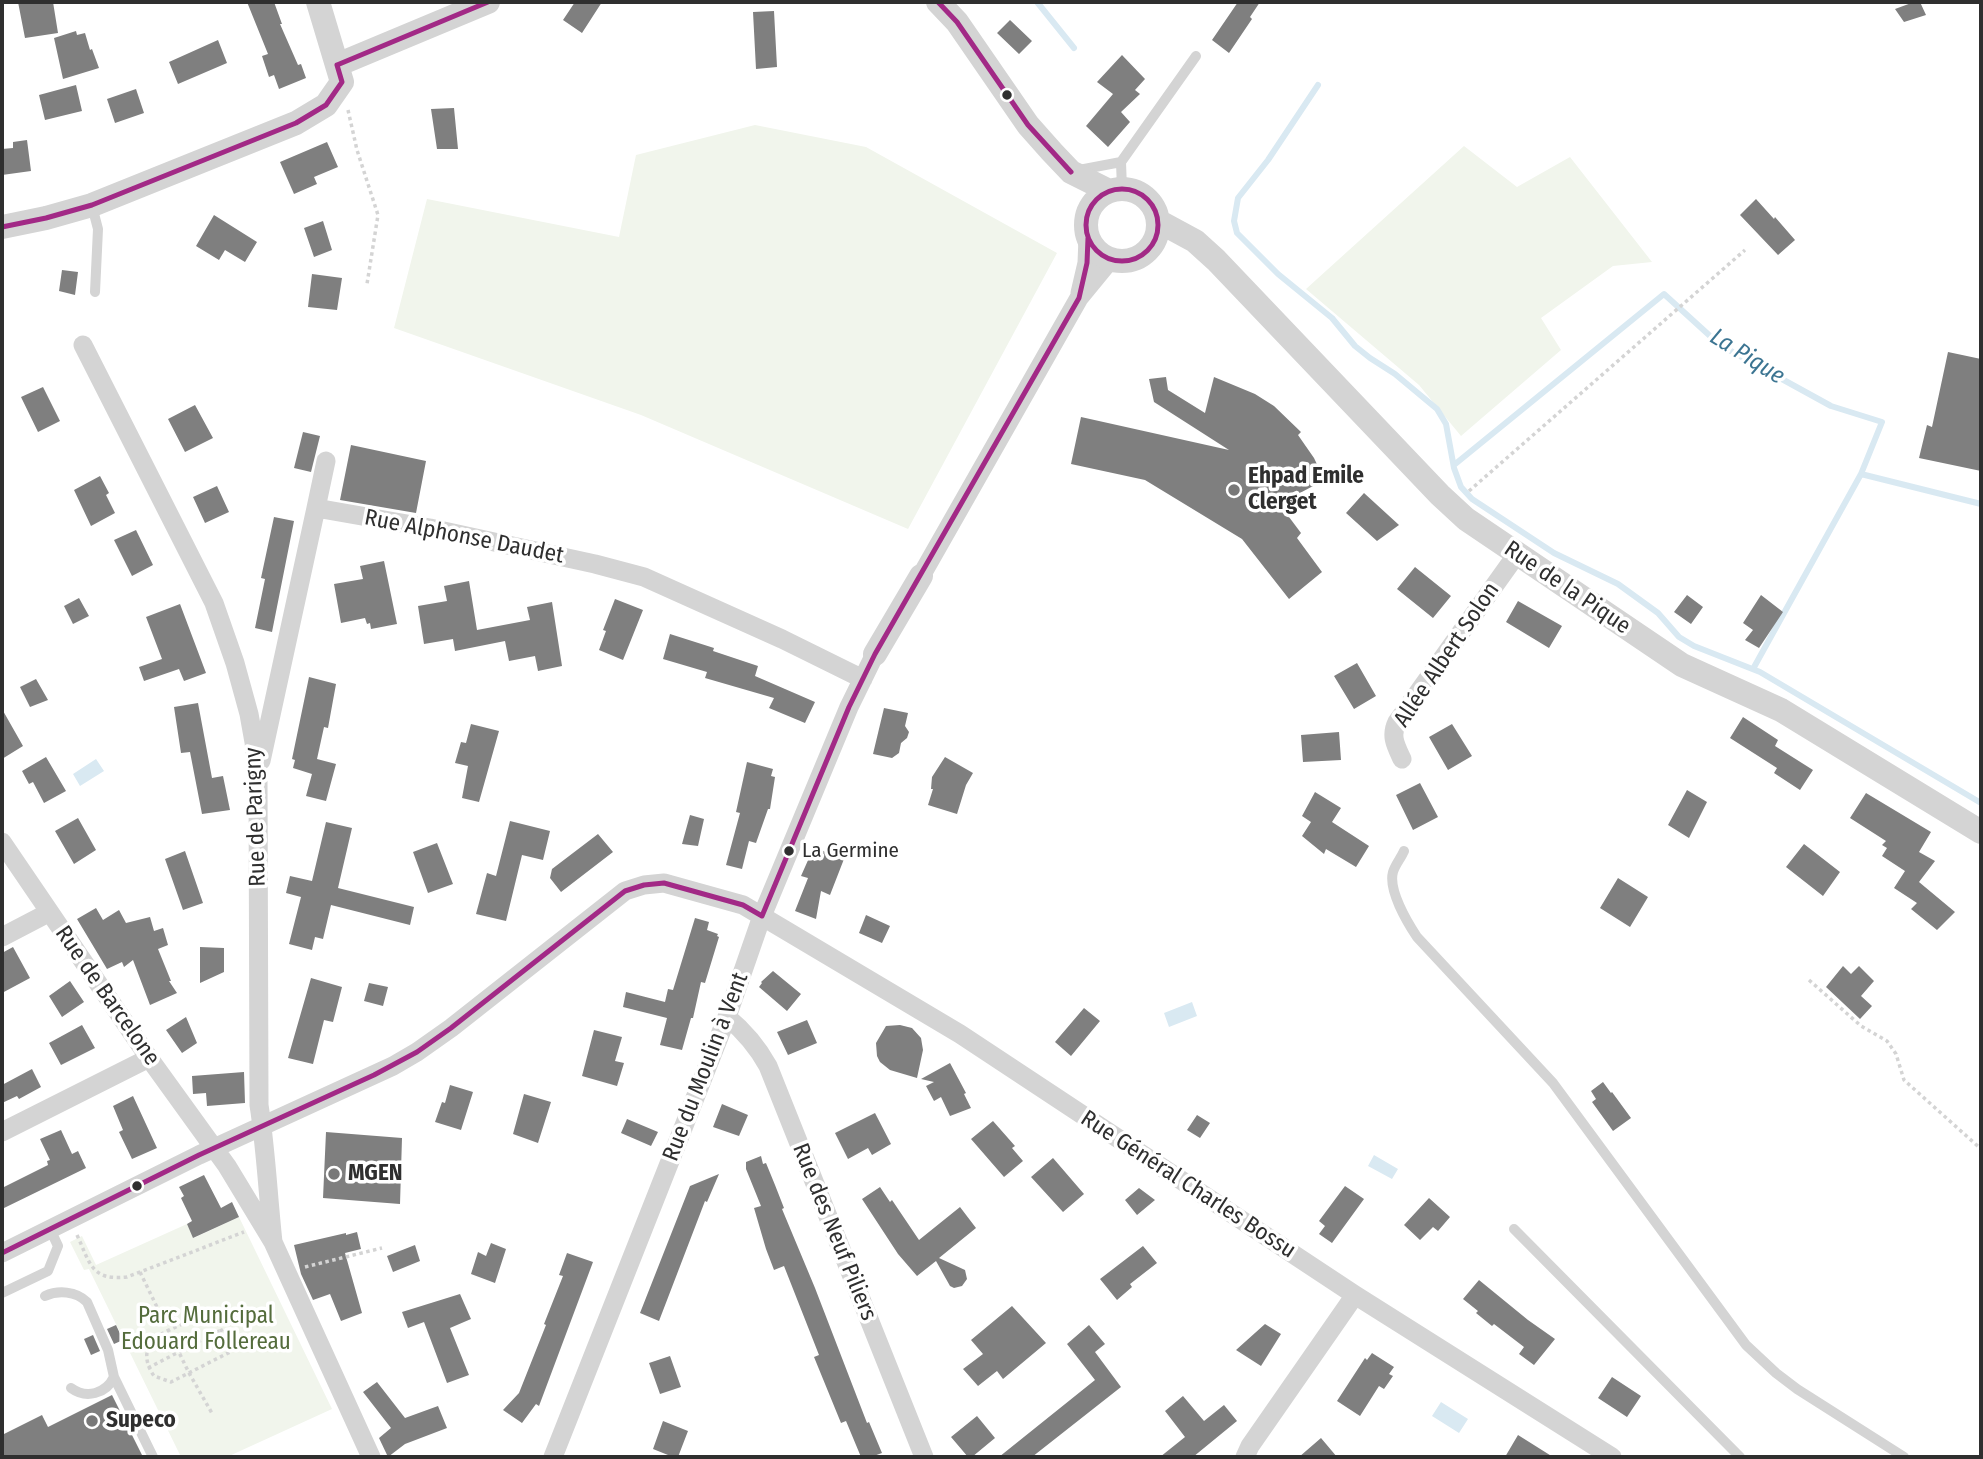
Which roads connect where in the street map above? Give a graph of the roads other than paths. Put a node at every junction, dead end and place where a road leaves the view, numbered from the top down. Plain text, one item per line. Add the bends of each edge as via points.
1 (318, 2) edge
2 (488, 2) edge
3 (939, 2) edge
4 (1196, 55) dead end
5 (339, 73) junction
6 (1121, 162) junction
7 (1071, 172) junction
8 (1116, 190) junction
9 (92, 205) junction
10 (1089, 211) junction
11 (1158, 221) junction
12 (2, 227) edge
13 (1088, 238) junction
14 (1149, 250) junction
15 (1111, 259) junction
16 (1216, 260) junction
17 (95, 292) dead end
18 (1079, 298) junction
19 (83, 345) dead end
20 (326, 461) dead end
21 (316, 508) junction
22 (1517, 554) junction
23 (921, 576) joint
24 (875, 654) joint
25 (863, 679) junction
26 (1402, 759) dead end
27 (258, 778) junction
28 (1981, 832) edge
29 (2, 842) edge
30 (1404, 851) dead end
31 (48, 913) junction
32 (762, 916) junction
33 (2, 937) edge
34 (727, 1017) junction
35 (149, 1058) junction
36 (262, 1126) junction
37 (2, 1132) edge
38 (214, 1148) junction
39 (50, 1229) junction
40 (1514, 1229) dead end
41 (273, 1242) junction
42 (2, 1253) edge
43 (2, 1293) edge
44 (1355, 1295) junction
45 (45, 1296) dead end
46 (114, 1377) junction
47 (71, 1388) dead end
48 (153, 1457) edge
49 (371, 1457) edge
50 (553, 1457) edge
51 (924, 1457) edge
52 (1245, 1457) edge
53 (1612, 1457) edge
54 (1740, 1457) edge
55 (1904, 1457) edge

1 - 5 street
2 - 5 street
3 - 7 street via 1028,125
4 - 6 lane
5 - 9 street via 326,105 296,123
6 - 7 lane
6 - 8 lane
7 - 8 street
7 - 10 street
8 - 10 street via 1100,196
8 - 11 street via 1142,195 1156,211
9 - 12 street
9 - 17 lane via 98,229
10 - 13 street
11 - 14 street
11 - 16 street, Rue de la Pique via 1195,241
13 - 15 street
13 - 18 street
14 - 15 street via 1131,260
14 - 16 street, Rue de la Pique via 1178,248
15 - 18 street
16 - 22 street, Rue de la Pique via 1440,495
18 - 23 street
19 - 27 street, Rue de Parigny via 214,603 249,714
20 - 21 street
21 - 25 street, Rue Alphonse Daudet via 430,528 645,577
21 - 27 street
22 - 26 street, Allée Albert Solon via 1397,722 1393,740
22 - 28 street, Rue de la Pique via 1682,665 1781,710
23 - 24 street
24 - 25 street, Rue du Moulin à Vent
25 - 32 street, Rue du Moulin à Vent
27 - 36 street, Rue de Parigny
29 - 31 street, Rue de Barcelone
30 - 55 lane via 1393,873 1397,898 1417,937 1553,1083 1746,1345 1797,1390
31 - 33 street
31 - 35 street, Rue de Barcelone
32 - 34 street, Rue du Moulin à Vent
32 - 36 street, Rue Général Charles Bossu via 743,905 664,883 625,891 417,1052
32 - 44 street, Rue Général Charles Bossu via 960,1034
34 - 50 street, Rue du Moulin à Vent
34 - 51 street, Rue des Neuf Piliers via 741,1028 768,1066
35 - 37 street
35 - 38 street, Rue de Barcelone
36 - 38 street, Rue Général Charles Bossu
36 - 41 street, Rue de Parigny
38 - 39 street, Rue Général Charles Bossu
38 - 41 street, Rue de Parigny
39 - 42 street, Rue Général Charles Bossu
39 - 43 lane via 58,1246 48,1271
40 - 54 lane
41 - 49 street, Rue de Parigny
44 - 52 street
44 - 53 street, Rue Général Charles Bossu
45 - 46 lane via 76,1294 87,1302 108,1350
46 - 47 lane via 109,1386 89,1395
46 - 48 lane

